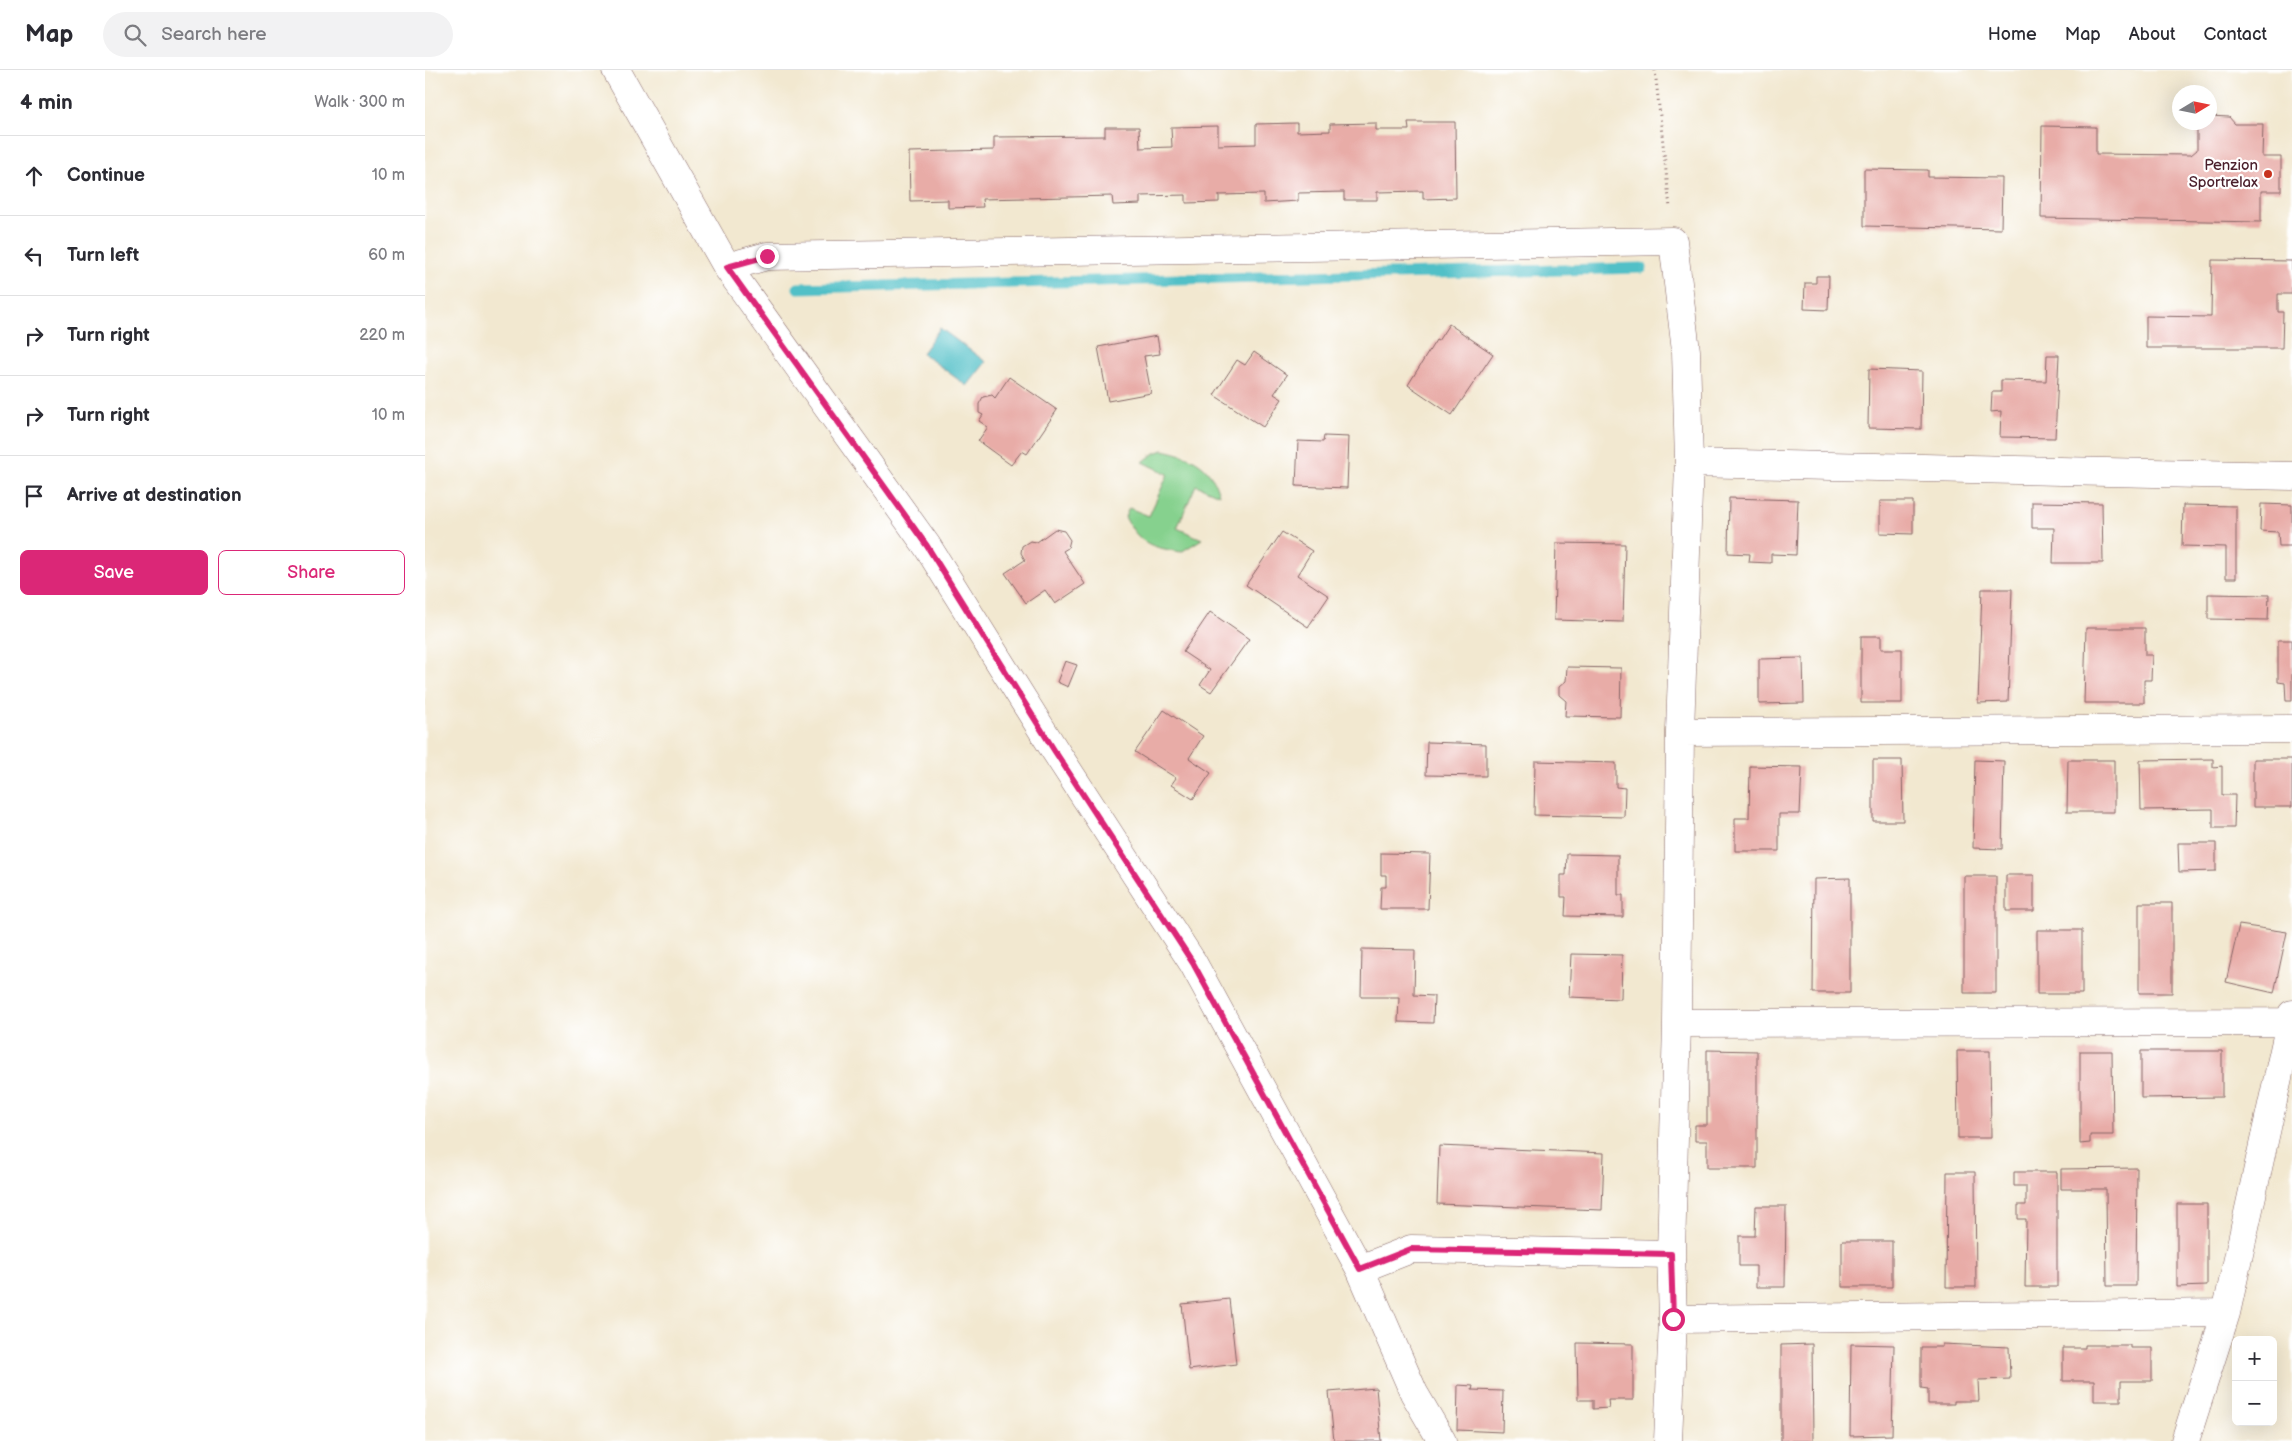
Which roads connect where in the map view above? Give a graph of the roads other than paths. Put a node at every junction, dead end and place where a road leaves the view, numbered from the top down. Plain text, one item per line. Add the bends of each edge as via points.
1 (616, 70) edge
2 (727, 267) junction
3 (1689, 463) junction
4 (2292, 476) edge
5 (2292, 729) edge
6 (1680, 732) junction
7 (2291, 1018) edge
8 (1677, 1023) junction
9 (1671, 1254) junction
10 (1360, 1269) junction
11 (2226, 1313) junction
12 (1673, 1319) junction
13 (1442, 1441) edge
14 (1669, 1441) edge
15 (2185, 1441) edge

1 - 2 street
2 - 3 street via 767,256 1673,241 1686,351
2 - 10 street via 927,546 1054,750 1193,963
3 - 4 street
3 - 6 street
5 - 6 street
6 - 8 street
7 - 8 street
7 - 11 street
8 - 9 street
9 - 10 street via 1411,1249
9 - 12 street
10 - 13 street via 1414,1393
11 - 12 street
11 - 15 street
12 - 14 street

